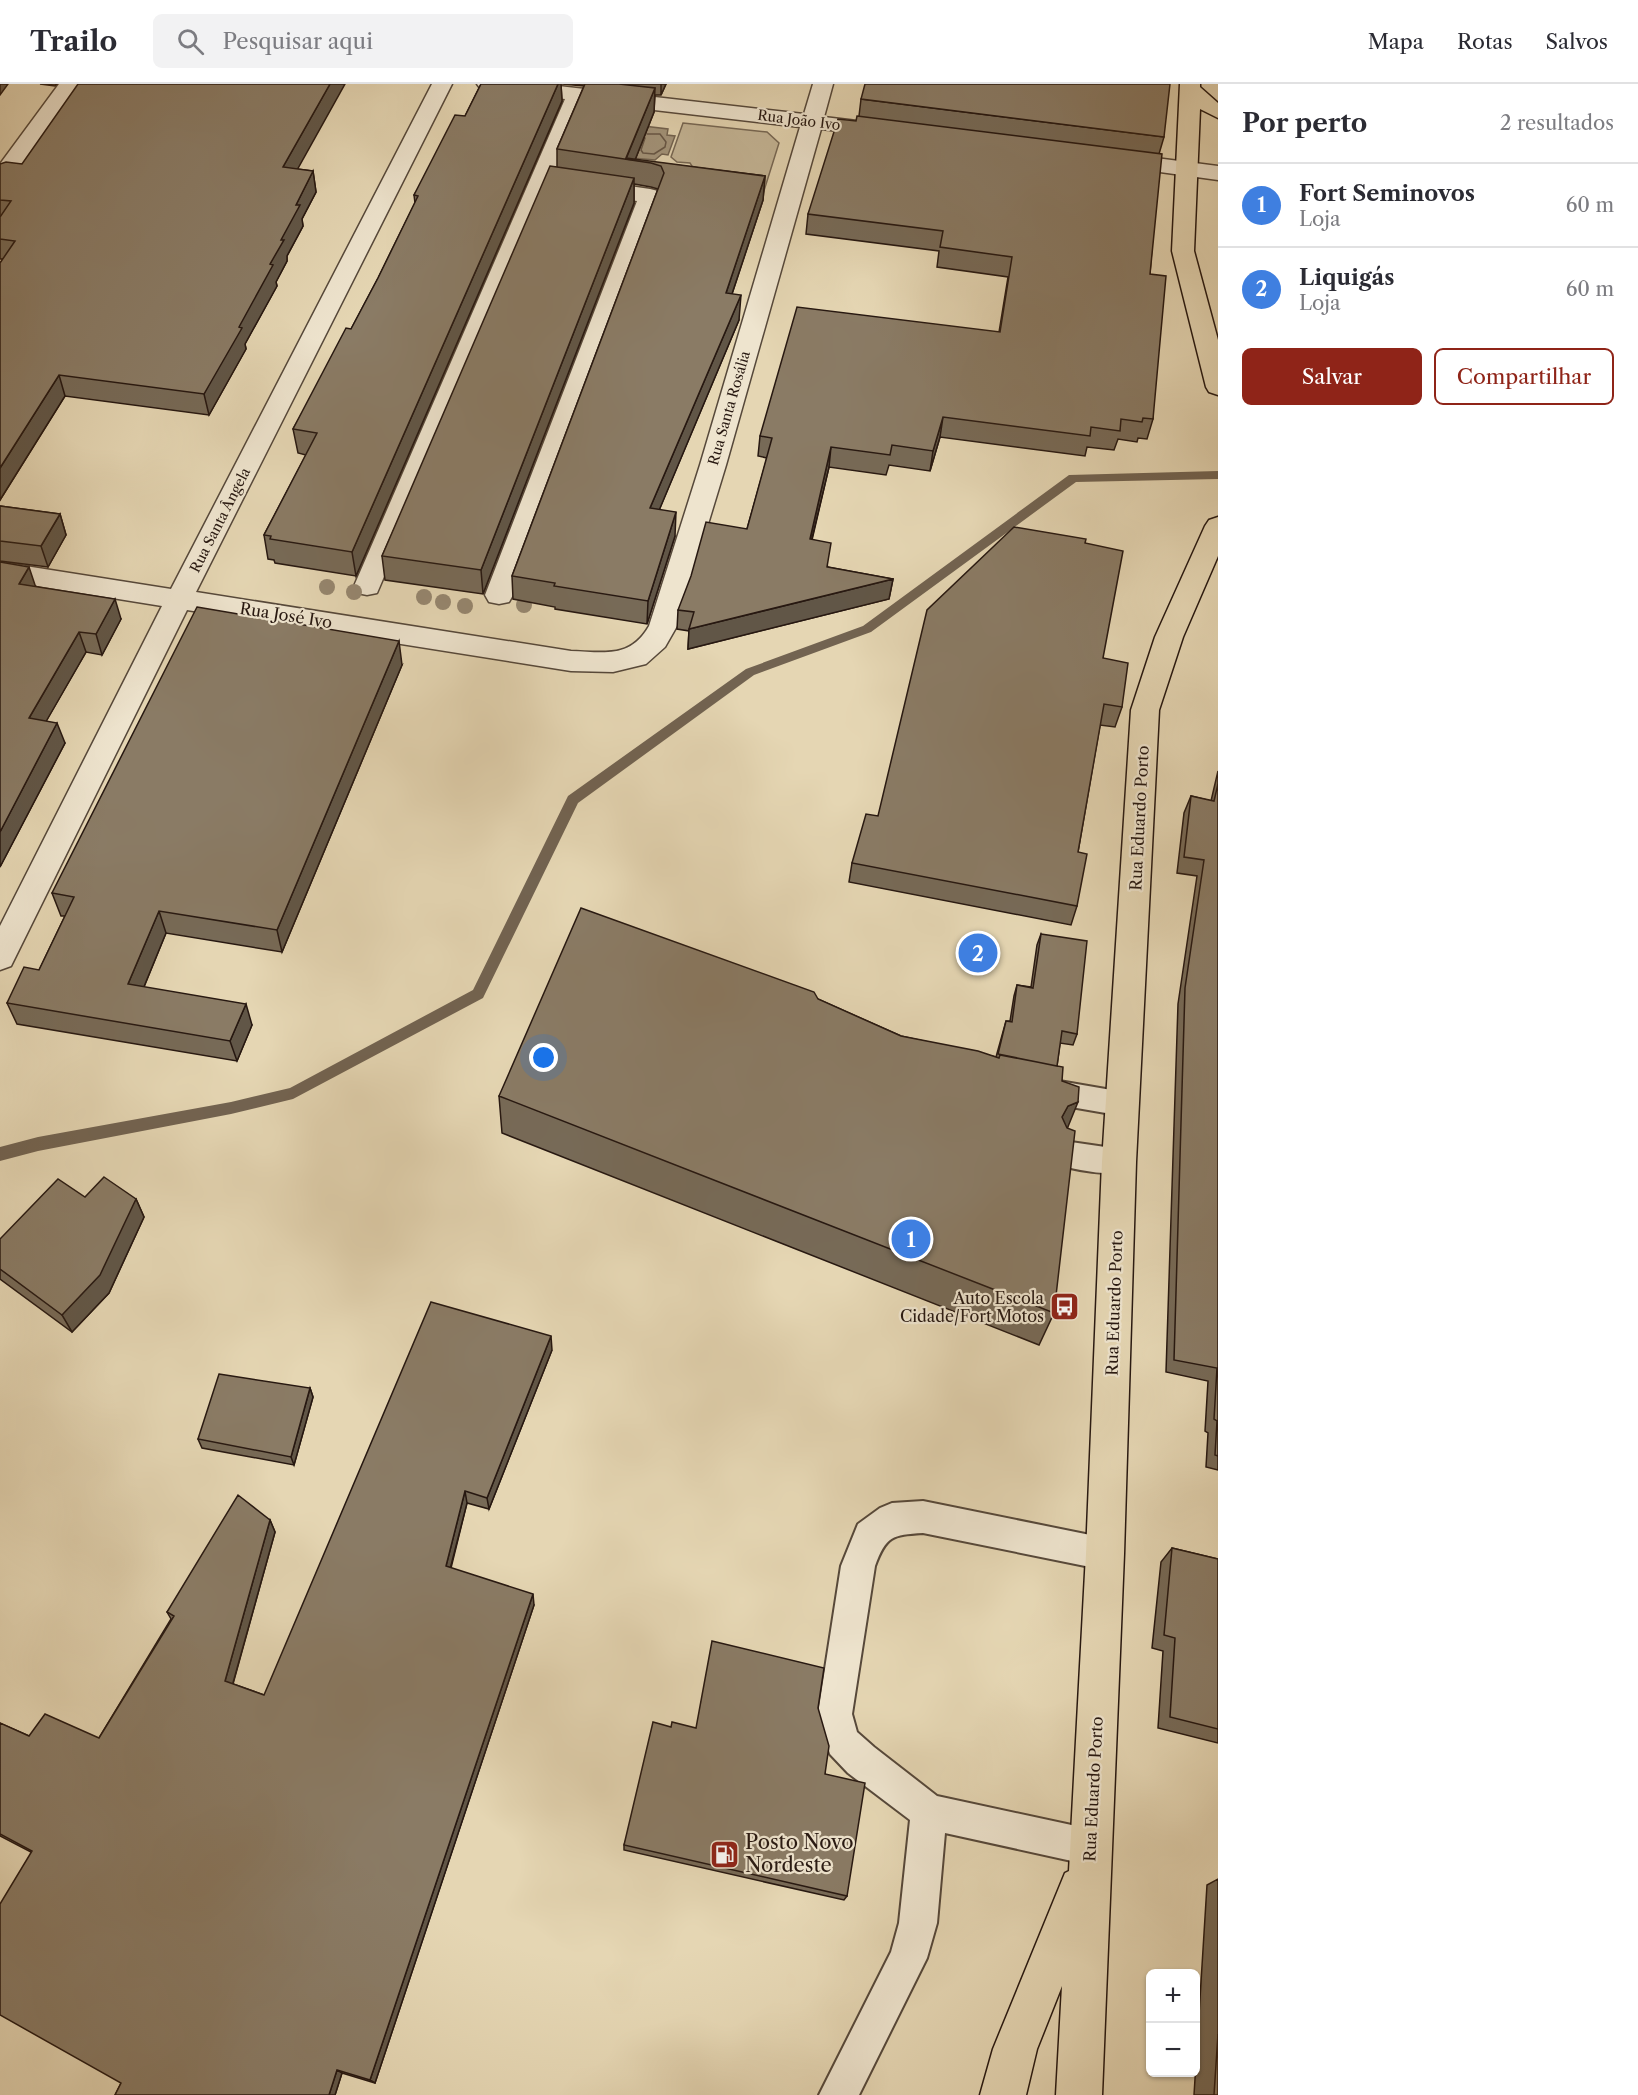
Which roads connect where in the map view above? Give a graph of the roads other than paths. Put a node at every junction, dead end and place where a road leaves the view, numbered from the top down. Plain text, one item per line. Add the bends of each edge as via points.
1 (70, 84) edge
2 (442, 84) edge
3 (487, 84) edge
4 (823, 84) edge
5 (1190, 86) edge
6 (578, 94) junction
7 (1218, 112) edge
8 (812, 121) junction
9 (906, 133) edge
10 (1094, 157) edge
11 (1187, 169) junction
12 (1218, 173) edge
13 (0, 179) edge
14 (540, 180) junction
15 (1218, 387) edge
16 (1218, 526) edge
17 (0, 571) edge
18 (367, 586) dead end
19 (499, 595) dead end
20 (179, 599) junction
21 (571, 661) joint
22 (0, 957) edge
23 (1011, 1084) edge
24 (1123, 1104) junction
25 (1064, 1154) edge
26 (1119, 1162) junction
27 (1105, 1554) junction
28 (929, 1812) junction
29 (1090, 1856) junction
30 (838, 2095) edge
31 (1003, 2095) edge
32 (1079, 2095) edge

1 - 13 street
2 - 20 street, Rua Santa Ângela
3 - 6 street, Rua João Ivo
4 - 8 street, Rua Santa Rosália
5 - 7 main road
5 - 11 main road
6 - 8 street, Rua João Ivo
6 - 14 street
8 - 9 street, Rua João Ivo
8 - 21 street, Rua Santa Rosália via 713,465 655,644 633,660
10 - 11 street
11 - 12 street
11 - 15 main road via 1183,251
14 - 18 street
14 - 19 street via 650,196
16 - 24 main road, Rua Eduardo Porto via 1169,637 1145,710
17 - 20 street, Rua José Ivo
20 - 21 street, Rua José Ivo
20 - 22 street, Rua Santa Ângela
23 - 24 lane
24 - 26 main road, Rua Eduardo Porto
25 - 26 lane
26 - 27 main road, Rua Eduardo Porto
27 - 28 lane via 923,1517 892,1519 870,1535 858,1566 835,1714 842,1742
27 - 29 main road, Rua Eduardo Porto
28 - 29 lane
28 - 30 lane via 918,1923 908,1958
29 - 31 main road via 1015,2049
29 - 32 main road, Rua Eduardo Porto

